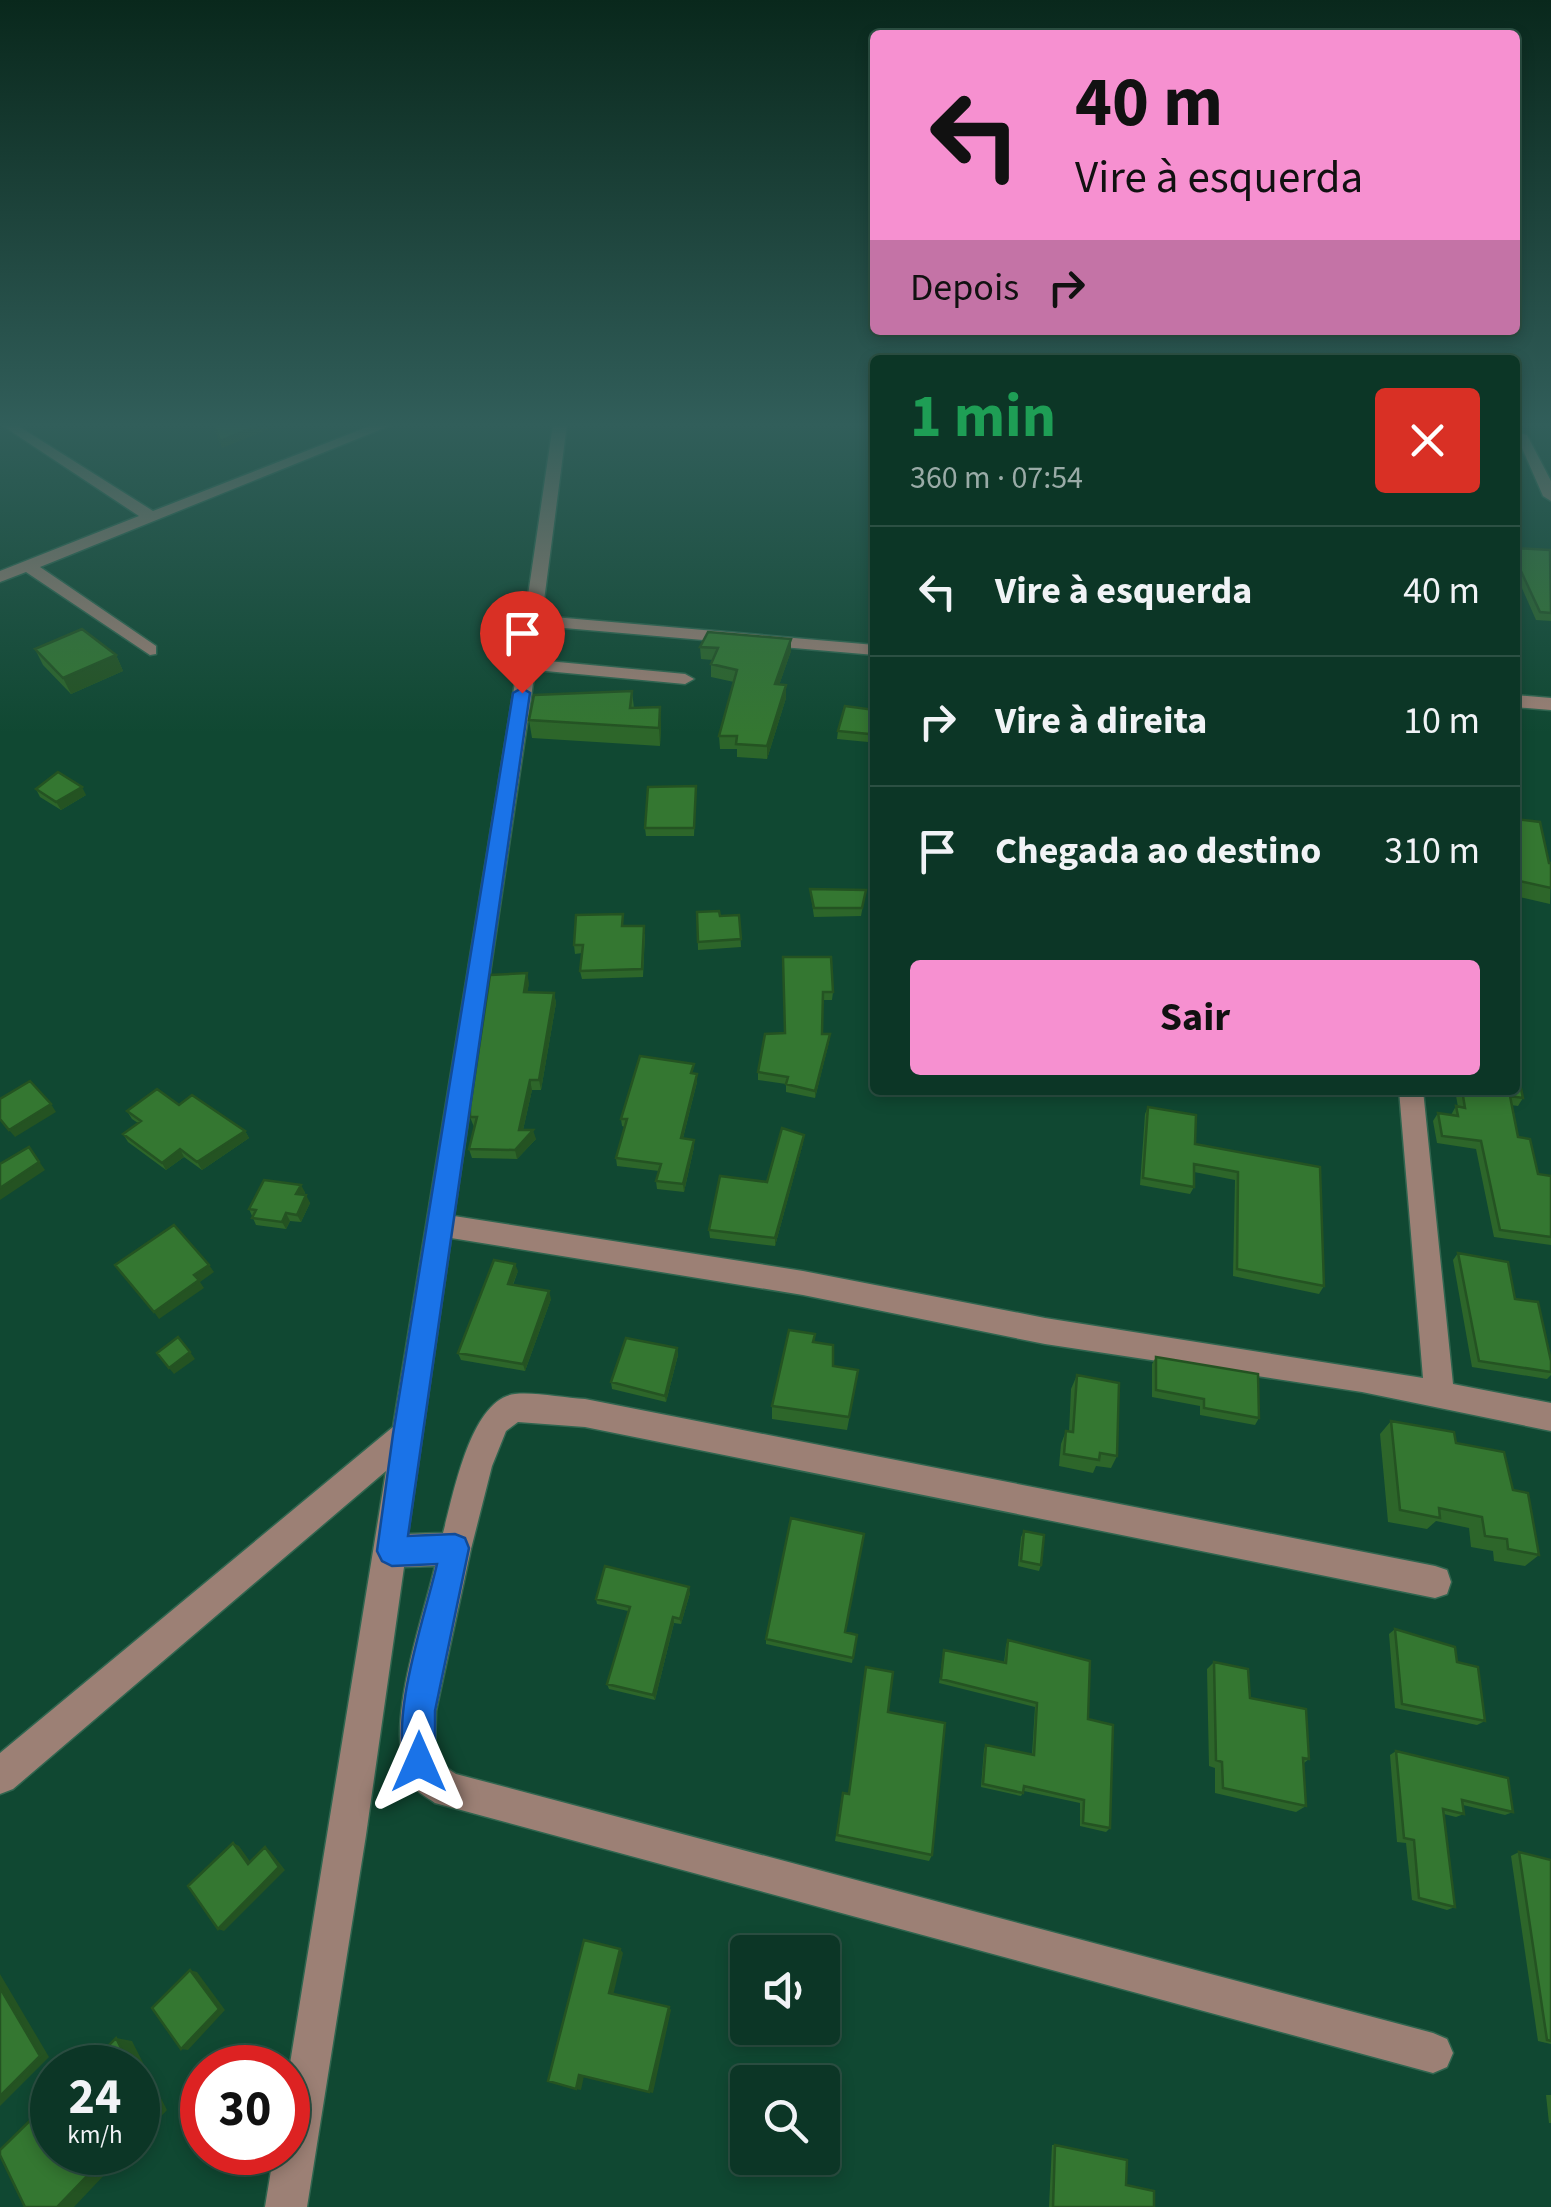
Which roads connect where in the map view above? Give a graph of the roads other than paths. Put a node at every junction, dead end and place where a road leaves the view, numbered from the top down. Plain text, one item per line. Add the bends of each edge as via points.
1 (126, 527) edge
2 (545, 527) edge
3 (0, 558) edge
4 (15, 571) edge
5 (532, 620) junction
6 (150, 650) dead end
7 (870, 650) edge
8 (527, 664) junction
9 (685, 680) dead end
10 (1520, 701) edge
11 (1551, 704) edge
12 (1411, 1095) edge
13 (439, 1225) junction
14 (1439, 1395) junction
15 (1551, 1416) edge
16 (406, 1434) junction
17 (455, 1548) junction
18 (392, 1551) junction
19 (1435, 1582) dead end
20 (0, 1776) edge
21 (1433, 2053) dead end
22 (286, 2207) edge

1 - 4 street
2 - 5 street
3 - 4 street
4 - 6 street
5 - 7 street
5 - 8 street
8 - 9 street
8 - 13 street
10 - 11 street
12 - 14 street
13 - 14 street
13 - 16 street
14 - 15 street
16 - 18 street
16 - 20 street
17 - 18 street
17 - 19 street via 494,1422 514,1408 530,1407
17 - 21 street via 417,1748 425,1775 448,1790
18 - 22 street

